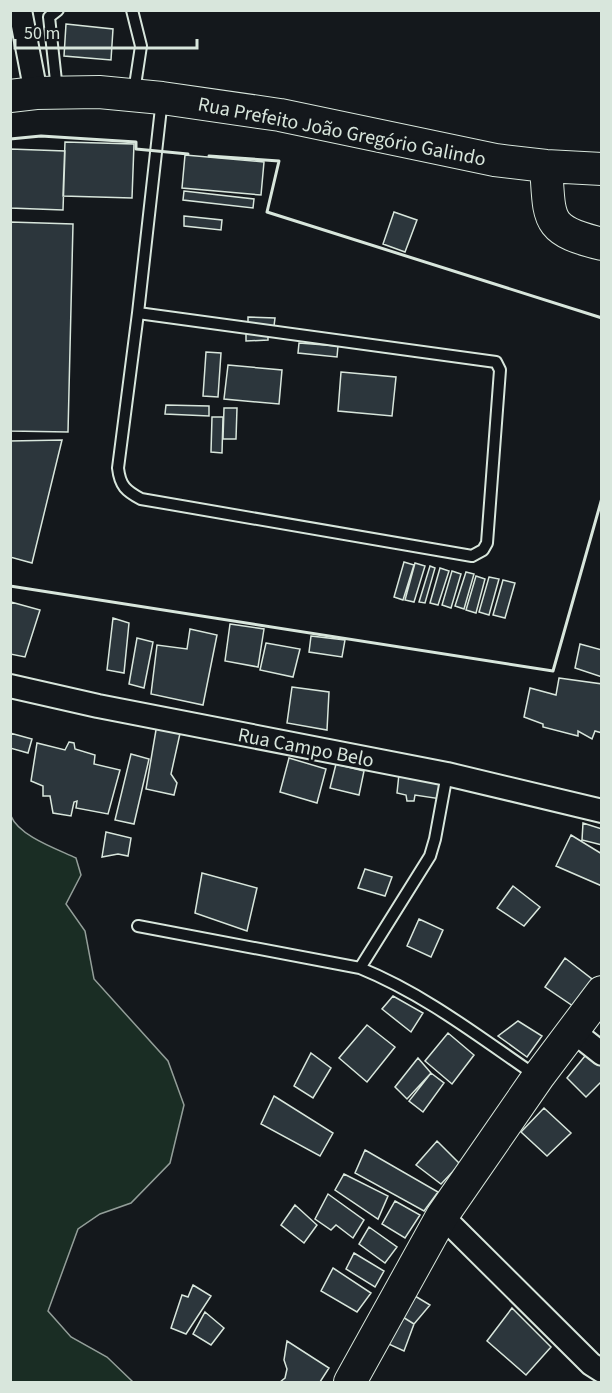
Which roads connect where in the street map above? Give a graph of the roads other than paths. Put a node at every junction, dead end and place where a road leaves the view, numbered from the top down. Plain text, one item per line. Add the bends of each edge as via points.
1 (20, 10) edge
2 (57, 10) edge
3 (132, 10) edge
4 (34, 94) edge
5 (148, 97) junction
6 (546, 166) junction
7 (602, 169) edge
8 (602, 244) edge
9 (138, 313) junction
10 (10, 686) edge
11 (447, 774) junction
12 (602, 810) edge
13 (138, 926) dead end
14 (360, 968) junction
15 (602, 992) edge
16 (573, 1031) junction
17 (602, 1054) edge
18 (538, 1077) junction
19 (442, 1215) junction
20 (602, 1371) edge
21 (350, 1383) edge

1 - 4 street
2 - 4 lane via 49,17 51,47
3 - 5 lane
4 - 5 main road, Rua Prefeito João Gregório Galindo via 99,92
5 - 6 main road, Rua Prefeito João Gregório Galindo via 280,115 495,160
5 - 9 lane
6 - 7 main road, Rua Prefeito João Gregório Galindo
6 - 8 main road via 553,221 561,230
9 - 9 lane via 118,468 125,490 141,499 472,556 483,550 487,543 500,370 496,362
10 - 11 street, Rua Campo Belo
11 - 12 street, Rua Campo Belo
11 - 14 lane via 430,856
13 - 14 lane
14 - 18 lane via 418,995
15 - 16 main road
16 - 17 street
16 - 18 main road
18 - 19 main road
19 - 20 street
19 - 21 main road

